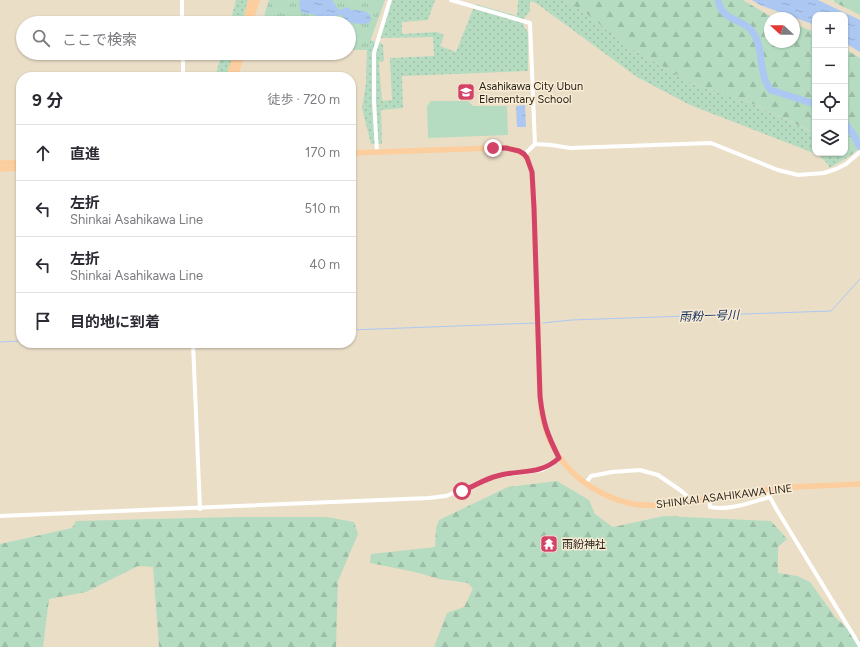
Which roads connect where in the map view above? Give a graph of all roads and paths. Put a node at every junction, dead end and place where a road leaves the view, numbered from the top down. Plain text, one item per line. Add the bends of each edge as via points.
1 (182, 0) edge
2 (251, 0) edge
3 (257, 0) edge
4 (390, 0) edge
5 (451, 0) edge
6 (182, 16) edge
7 (247, 16) edge
8 (252, 16) edge
9 (183, 60) edge
10 (234, 60) edge
11 (240, 60) edge
12 (183, 72) edge
13 (230, 72) edge
14 (236, 72) edge
15 (535, 144) junction
16 (378, 152) junction
17 (860, 152) edge
18 (356, 153) edge
19 (524, 154) junction
20 (0, 163) edge
21 (16, 163) edge
22 (16, 168) edge
23 (0, 169) edge
24 (193, 348) edge
25 (559, 458) junction
26 (585, 484) junction
27 (860, 484) edge
28 (766, 490) junction
29 (770, 497) junction
30 (709, 499) junction
31 (688, 502) junction
32 (200, 508) junction
33 (0, 516) edge
34 (860, 646) edge

1 - 6 street
2 - 7 main road
3 - 8 main road
4 - 16 street via 374,53
5 - 15 street via 530,23
9 - 12 street
10 - 13 main road
11 - 14 main road
15 - 17 street via 570,148 711,143 778,170 798,175 824,173 846,164
15 - 19 street
16 - 18 main road
16 - 19 main road via 500,148
19 - 25 main road, SHINKAI ASAHIKAWA LINE via 532,172 541,408 549,439
20 - 21 main road
22 - 23 main road
24 - 32 street
25 - 26 main road, SHINKAI ASAHIKAWA LINE
25 - 32 street via 542,470 496,476 446,496
26 - 31 main road, SHINKAI ASAHIKAWA LINE via 609,496 634,504 667,505
26 - 31 street via 591,476 640,470 658,475 680,490
27 - 28 main road, SHINKAI ASAHIKAWA LINE
28 - 29 street
28 - 30 main road, SHINKAI ASAHIKAWA LINE
29 - 30 street via 717,508 710,507
29 - 34 street
30 - 31 main road, SHINKAI ASAHIKAWA LINE
32 - 33 street

